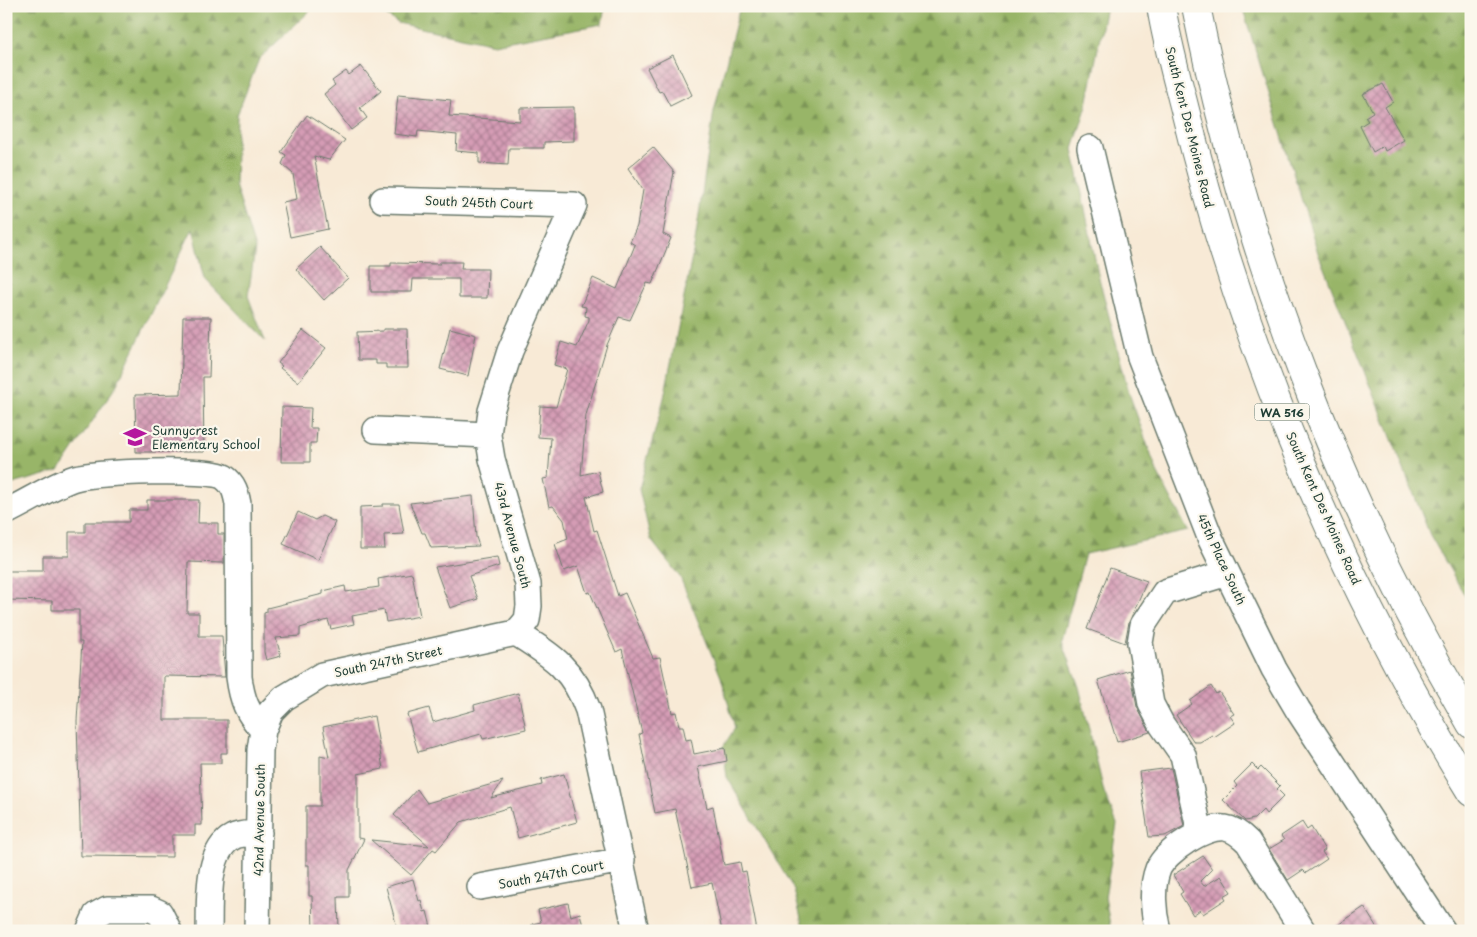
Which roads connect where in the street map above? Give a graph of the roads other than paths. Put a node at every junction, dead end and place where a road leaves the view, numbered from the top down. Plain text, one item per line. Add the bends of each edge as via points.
1 (1161, 6) edge
2 (1196, 6) edge
3 (1090, 148) dead end
4 (383, 200) dead end
5 (574, 205) joint
6 (376, 430) dead end
7 (488, 435) junction
8 (6, 512) edge
9 (1227, 573) junction
10 (516, 633) junction
11 (267, 720) junction
12 (1471, 724) edge
13 (1471, 792) edge
14 (259, 833) junction
15 (1200, 833) junction
16 (622, 860) junction
17 (480, 887) dead end
18 (90, 931) edge
19 (169, 931) edge
20 (209, 931) edge
21 (257, 931) edge
22 (636, 931) edge
23 (1158, 931) edge
24 (1302, 931) edge
25 (1443, 931) edge

1 - 13 highway, South Kent Des Moines Road / WA 516 via 1198,164 1227,263 1263,364 1355,581 1424,713
2 - 12 highway, WA 516 via 1242,193 1296,354 1373,536
3 - 9 street, 45th Place South via 1140,357 1183,472
4 - 5 street, South 245th Court
5 - 7 street, 43rd Avenue South via 510,351
6 - 7 street
7 - 10 street, 43rd Avenue South via 528,584 526,620
8 - 11 street via 54,487 92,473 198,472 223,476 231,483 238,504 239,678 242,700 250,716
9 - 15 street via 1165,592 1143,625 1140,643 1151,704 1183,755
9 - 25 street, 45th Place South via 1298,710
10 - 11 street, South 247th Street via 322,675 284,698
10 - 16 street via 566,669 580,689 588,710
11 - 14 street, 42nd Avenue South via 260,750
14 - 20 street via 235,836 220,850 211,875
14 - 21 street, 42nd Avenue South
15 - 23 street via 1170,853 1159,867 1154,897
15 - 24 street via 1222,828 1243,837
16 - 17 street, South 247th Court
16 - 22 street
18 - 19 street via 96,915 107,909 151,909 160,913

